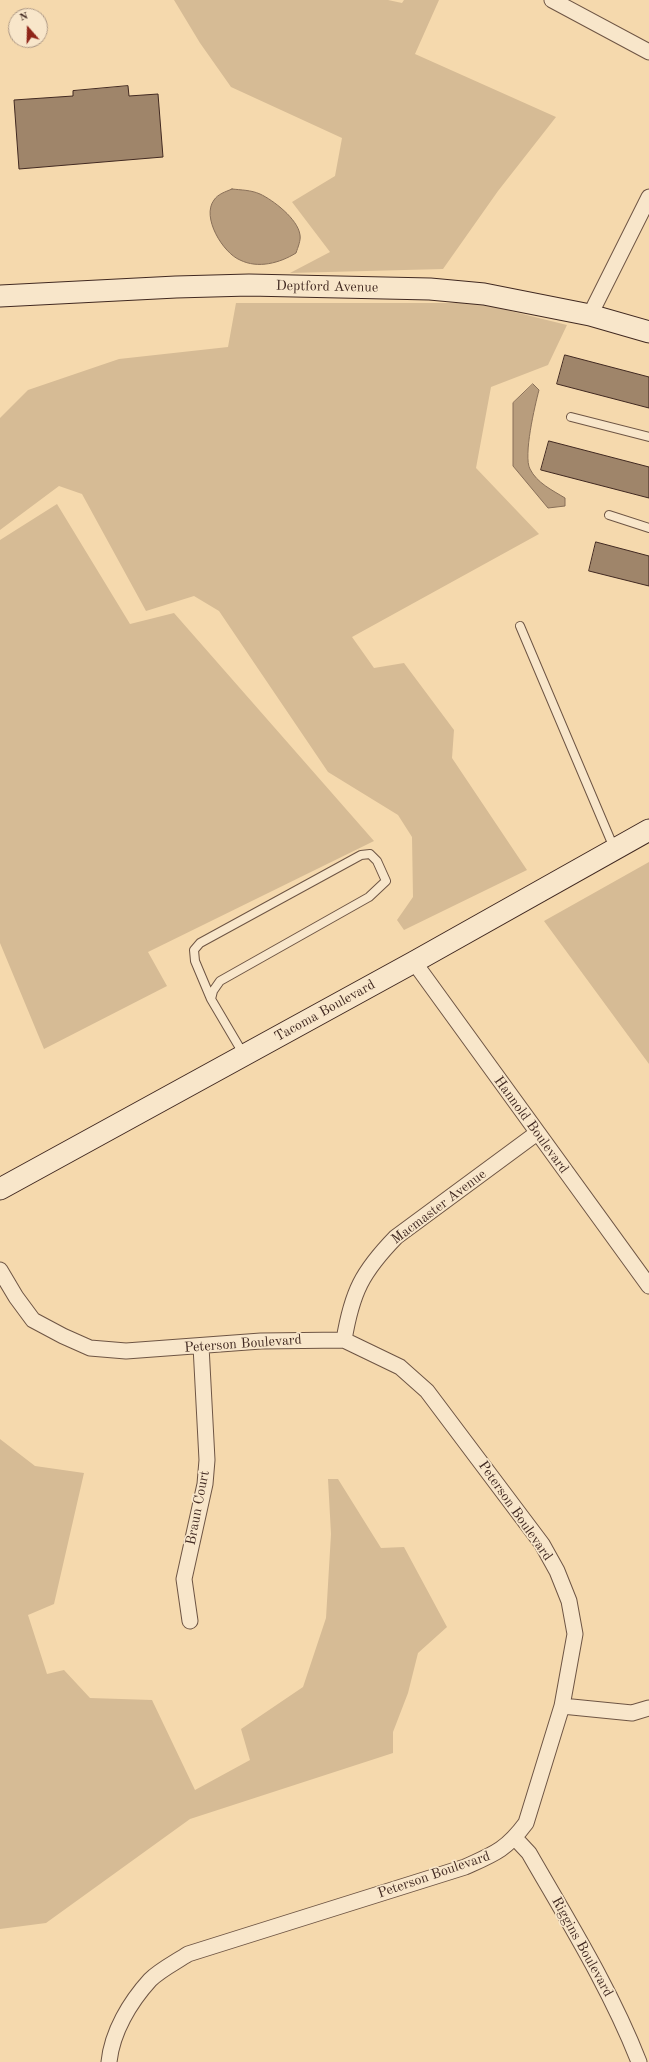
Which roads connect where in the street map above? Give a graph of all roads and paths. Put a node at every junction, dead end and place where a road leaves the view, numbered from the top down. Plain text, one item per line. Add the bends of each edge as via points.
1 (552, 0) edge
2 (649, 52) edge
3 (649, 197) edge
4 (0, 296) edge
5 (590, 315) junction
6 (649, 332) edge
7 (571, 417) dead end
8 (649, 437) edge
9 (609, 515) dead end
10 (649, 528) edge
11 (520, 626) dead end
12 (649, 830) edge
13 (614, 849) junction
14 (414, 962) junction
15 (211, 999) junction
16 (244, 1056) junction
17 (537, 1133) junction
18 (0, 1189) edge
19 (0, 1270) edge
20 (649, 1286) edge
21 (344, 1340) junction
22 (201, 1346) junction
23 (190, 1621) dead end
24 (562, 1706) junction
25 (649, 1708) edge
26 (515, 1838) junction
27 (109, 2062) edge
28 (639, 2062) edge

1 - 2 street
3 - 5 street
4 - 5 street, Deptford Avenue via 249,285 430,289 484,294
5 - 6 street, Deptford Avenue
7 - 8 lane
9 - 10 lane
11 - 13 lane
12 - 13 street, Tacoma Boulevard
13 - 14 street, Tacoma Boulevard
14 - 16 street, Tacoma Boulevard
14 - 17 street, Hannold Boulevard
15 - 15 lane via 220,982 380,889 386,881 377,861 370,854 361,855 200,943 194,950 195,961
15 - 16 lane
16 - 18 street, Tacoma Boulevard
17 - 20 street, Hannold Boulevard
17 - 21 street, Macmaster Avenue via 396,1237 378,1256 354,1295
19 - 22 street, Peterson Boulevard via 34,1320 90,1348 126,1351
21 - 22 street, Peterson Boulevard via 261,1341
21 - 24 street, Peterson Boulevard via 400,1367 427,1391 542,1544 569,1601 575,1634
22 - 23 street, Braun Court via 207,1460 205,1484 184,1579
24 - 25 street via 632,1713
24 - 26 street, Peterson Boulevard via 526,1824
26 - 27 street, Peterson Boulevard via 497,1853 465,1867 188,1954 151,1980 126,2012 110,2052
26 - 28 street, Riggins Boulevard via 529,1853 594,1966 625,2026

